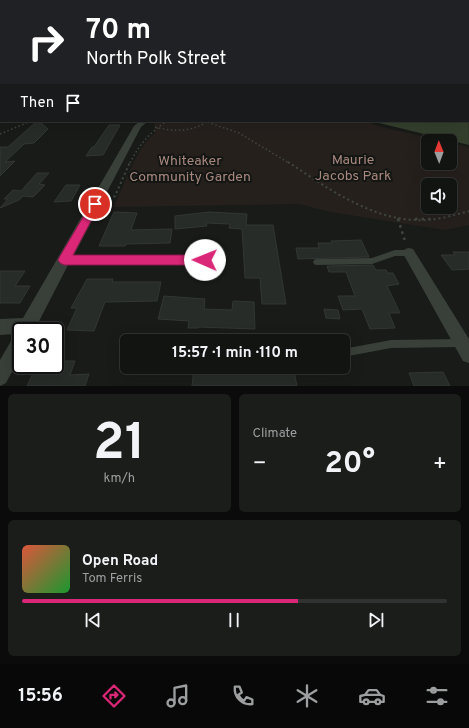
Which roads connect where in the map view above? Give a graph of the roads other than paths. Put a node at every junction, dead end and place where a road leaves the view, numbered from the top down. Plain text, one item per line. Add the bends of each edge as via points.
1 (143, 122) dead end
2 (409, 253) joint
3 (64, 260) junction
4 (205, 260) dead end
5 (316, 262) dead end
6 (30, 322) edge
7 (0, 327) edge
8 (12, 329) edge
9 (465, 349) edge
10 (350, 352) edge
11 (12, 355) edge
12 (0, 377) edge

1 - 3 street via 138,126
2 - 5 lane via 395,253 372,261
2 - 9 street
3 - 4 street
3 - 6 street
7 - 8 street
9 - 10 lane via 391,344
11 - 12 street

